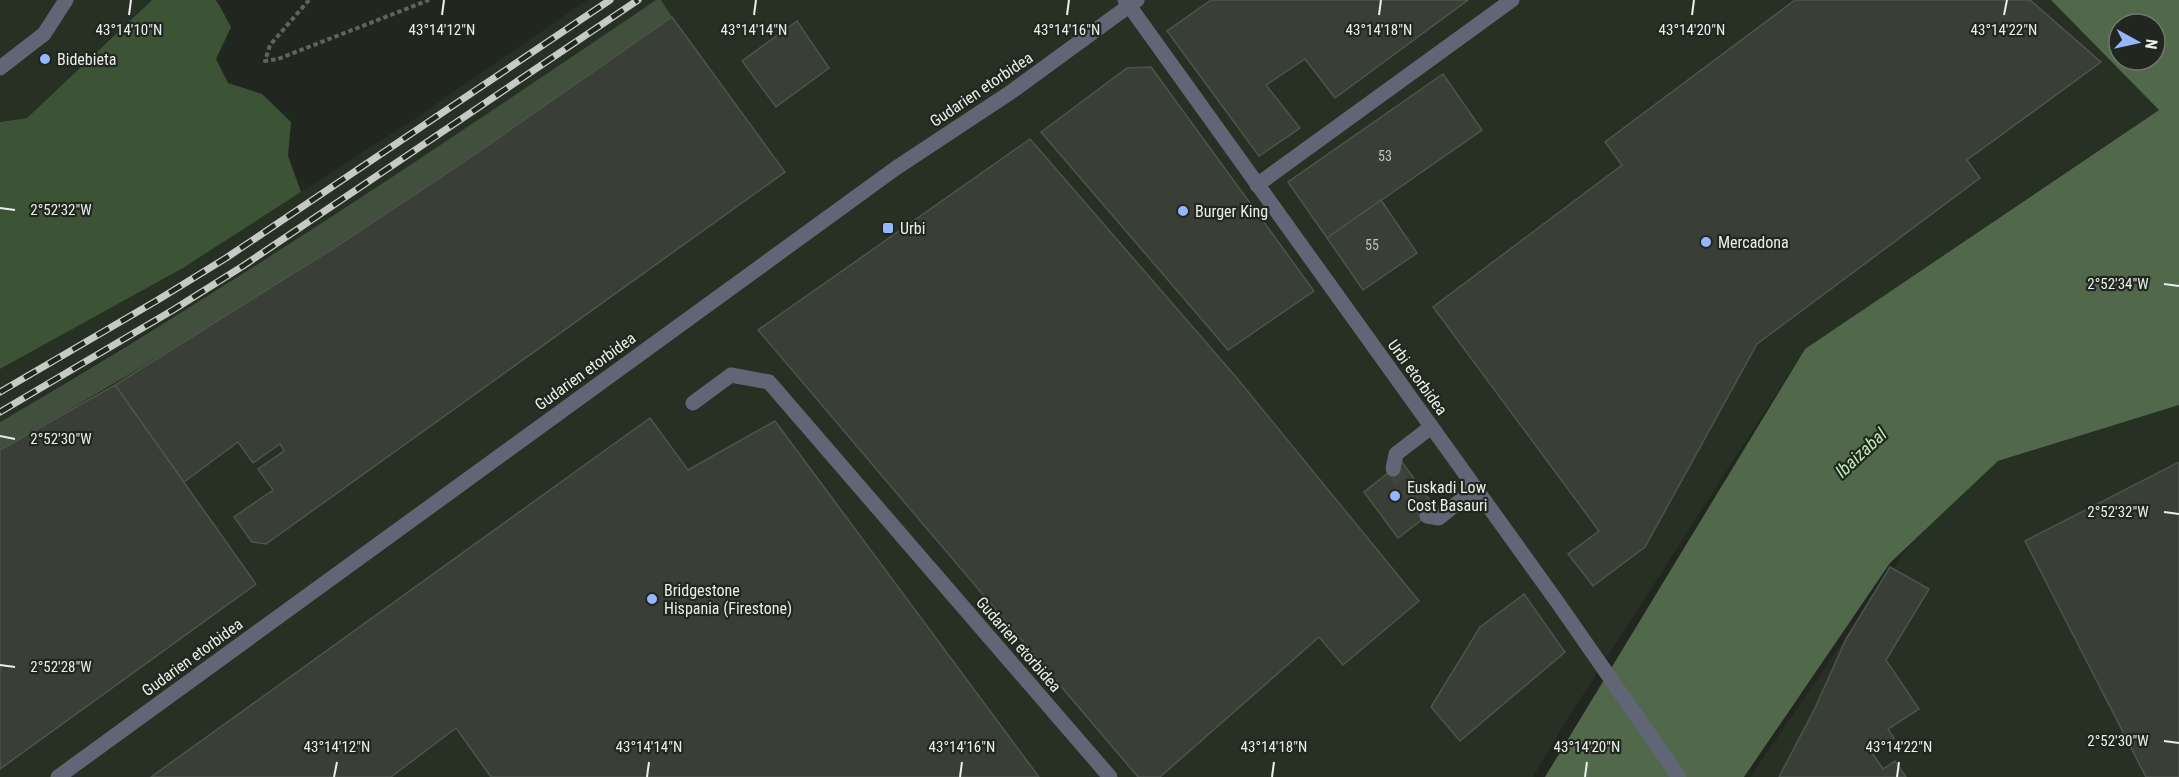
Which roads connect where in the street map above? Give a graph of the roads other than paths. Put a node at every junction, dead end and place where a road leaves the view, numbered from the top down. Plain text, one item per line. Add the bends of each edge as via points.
1 (66, 0) edge
2 (1512, 0) edge
3 (1130, 2) edge
4 (0, 68) edge
5 (1257, 185) junction
6 (693, 403) dead end
7 (1431, 428) junction
8 (1393, 469) dead end
9 (1476, 488) junction
10 (1427, 516) dead end
11 (58, 777) edge
12 (1110, 777) edge
13 (1679, 777) edge

1 - 4 street via 44,34
2 - 5 street
3 - 5 street, Urbi etorbidea
3 - 11 street, Gudarien etorbidea via 1011,92 896,168
5 - 7 street, Urbi etorbidea
6 - 12 street, Gudarien etorbidea via 731,375 769,382
7 - 8 street via 1396,454
7 - 9 street, Urbi etorbidea
9 - 10 street via 1439,518
9 - 13 street, Urbi etorbidea

